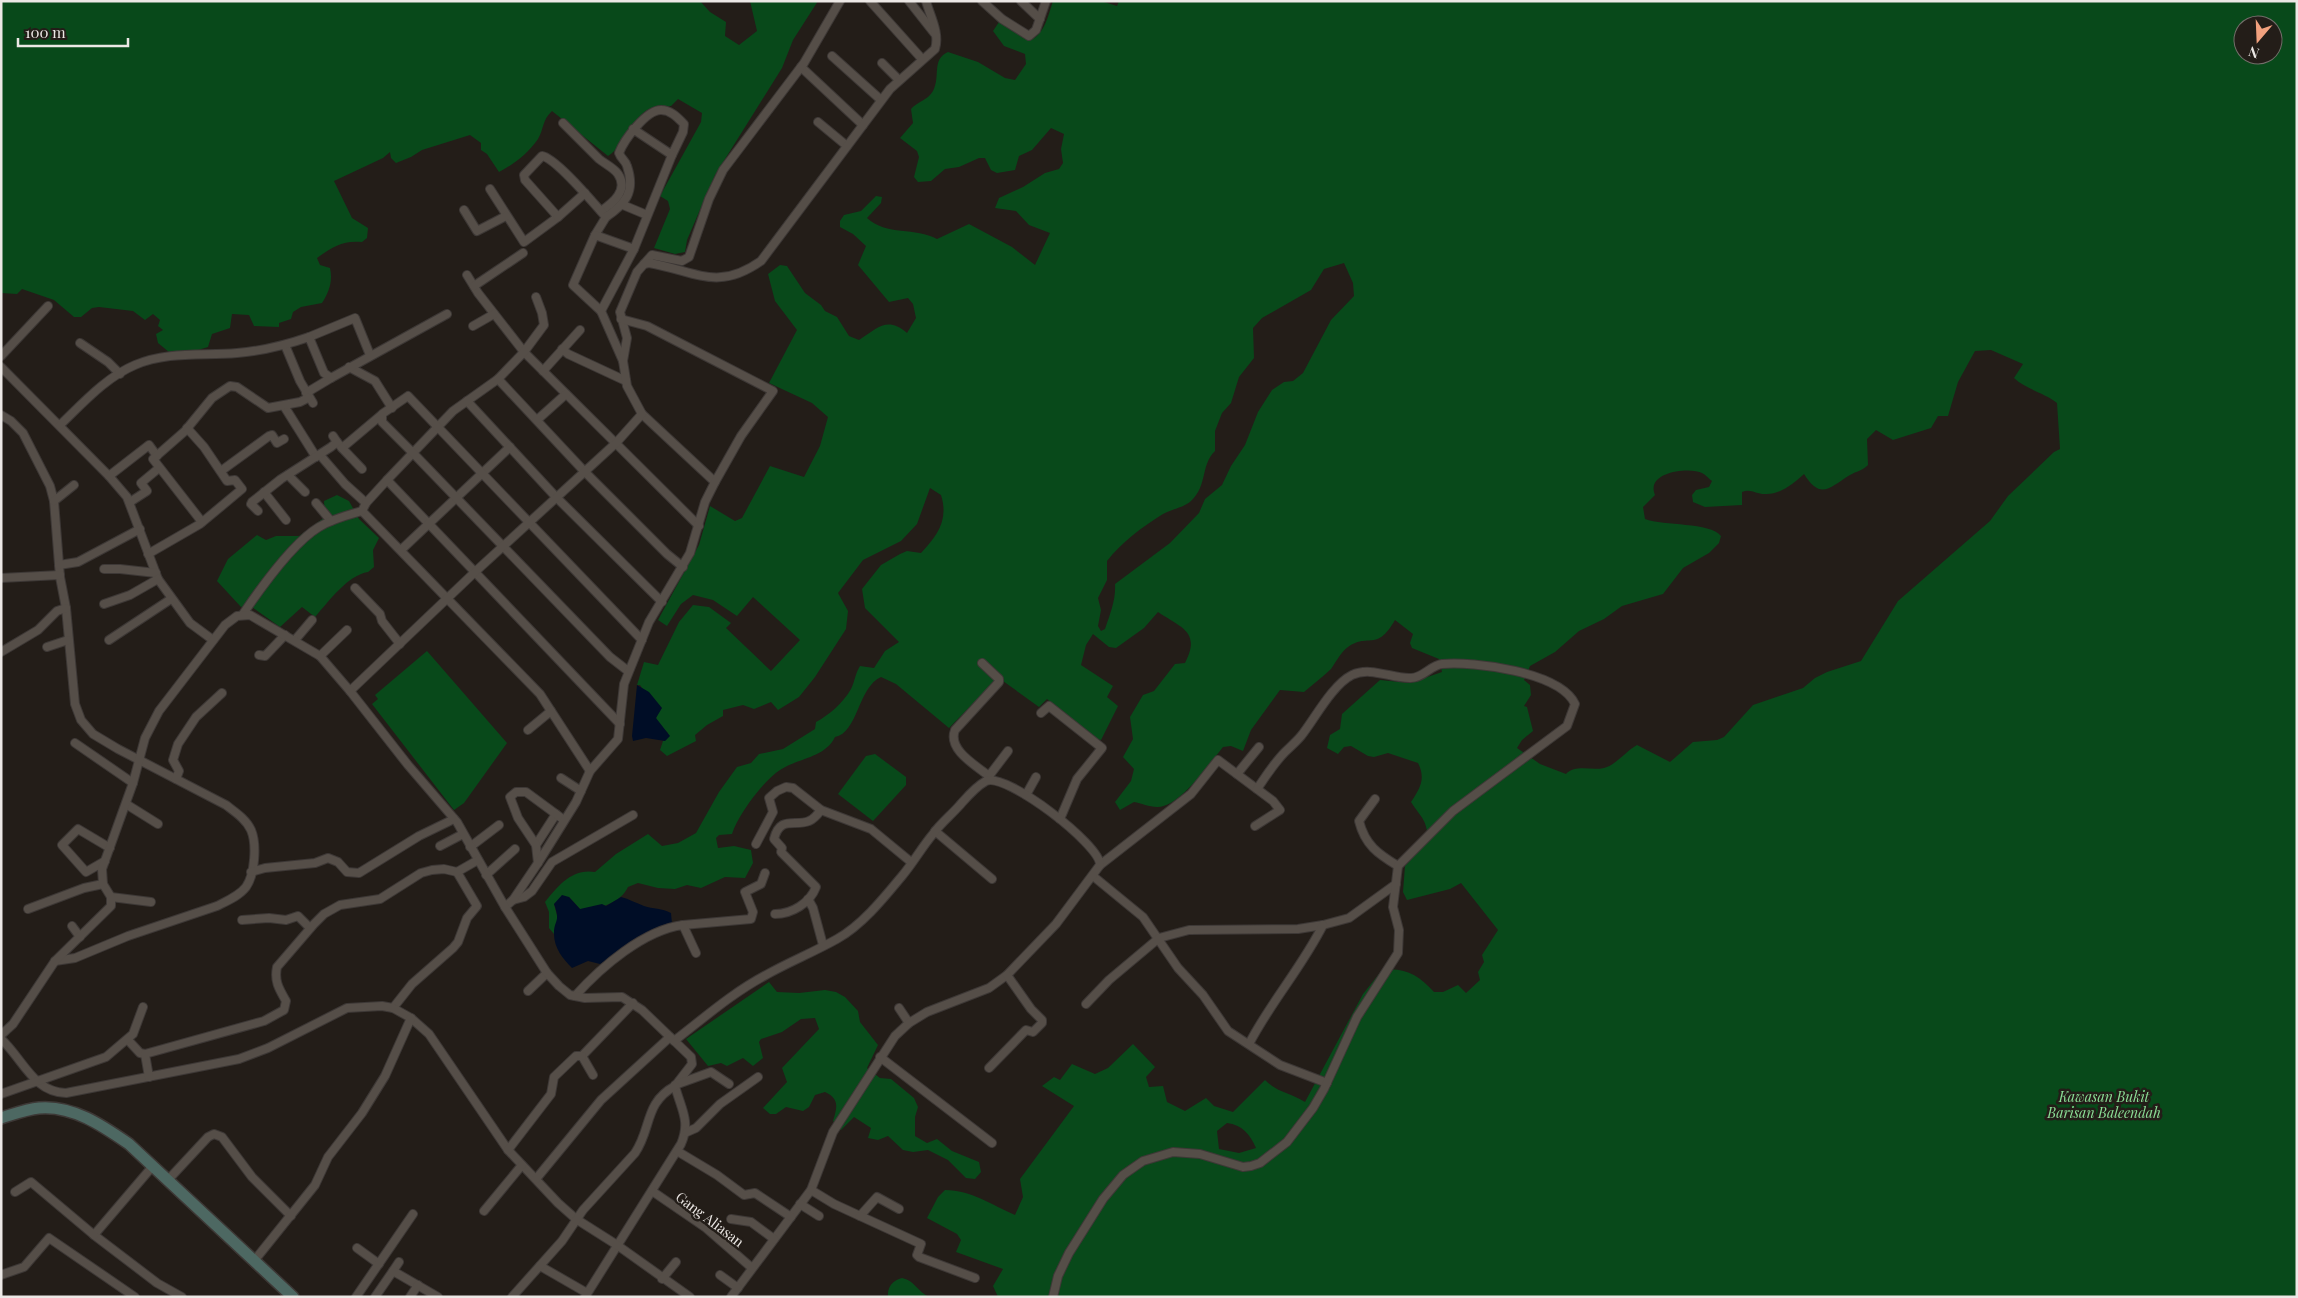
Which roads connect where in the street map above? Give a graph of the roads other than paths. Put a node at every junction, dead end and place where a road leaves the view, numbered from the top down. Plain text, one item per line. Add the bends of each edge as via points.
1 (840, 1) edge
2 (870, 1) edge
3 (909, 1) edge
4 (926, 1) edge
5 (982, 1) edge
6 (1021, 1) edge
7 (1046, 1) edge
8 (915, 5) edge
9 (1040, 19) junction
10 (936, 36) junction
11 (832, 56) dead end
12 (922, 59) junction
13 (882, 62) dead end
14 (801, 67) junction
15 (899, 80) junction
16 (881, 100) junction
17 (818, 122) dead end
18 (563, 123) dead end
19 (863, 124) junction
20 (633, 129) junction
21 (848, 146) junction
22 (672, 155) junction
23 (490, 189) dead end
24 (585, 193) junction
25 (623, 205) junction
26 (464, 210) dead end
27 (603, 214) junction
28 (647, 215) junction
29 (506, 216) junction
30 (558, 217) junction
31 (595, 235) junction
32 (634, 249) junction
33 (523, 253) dead end
34 (644, 264) junction
35 (467, 275) dead end
36 (474, 286) junction
37 (536, 297) dead end
38 (48, 306) dead end
39 (601, 311) junction
40 (447, 314) dead end
41 (494, 314) junction
42 (622, 319) junction
43 (473, 326) dead end
44 (580, 330) dead end
45 (308, 337) junction
46 (80, 343) dead end
47 (285, 345) junction
48 (562, 349) junction
49 (524, 352) junction
50 (370, 355) junction
51 (1, 356) edge
52 (623, 361) junction
53 (1, 367) edge
54 (349, 367) junction
55 (543, 371) junction
56 (120, 374) junction
57 (331, 378) junction
58 (498, 379) junction
59 (626, 381) junction
60 (566, 394) junction
61 (309, 398) junction
62 (467, 401) junction
63 (284, 406) junction
64 (392, 408) junction
65 (642, 414) junction
66 (1, 415) edge
67 (380, 416) junction
68 (537, 420) junction
69 (60, 425) junction
70 (187, 428) junction
71 (438, 428) junction
72 (284, 439) dead end
73 (337, 442) junction
74 (616, 443) junction
75 (510, 447) junction
76 (412, 452) junction
77 (157, 456) junction
78 (318, 456) junction
79 (159, 468) junction
80 (362, 469) dead end
81 (221, 470) junction
82 (584, 471) junction
83 (482, 474) junction
84 (288, 475) junction
85 (109, 476) junction
86 (388, 480) junction
87 (715, 482) junction
88 (74, 484) dead end
89 (264, 492) junction
90 (304, 492) dead end
91 (456, 497) junction
92 (556, 497) junction
93 (54, 501) junction
94 (130, 502) junction
95 (316, 503) dead end
96 (366, 503) junction
97 (362, 511) junction
98 (258, 512) dead end
99 (286, 520) dead end
100 (332, 520) junction
101 (202, 522) junction
102 (429, 523) junction
103 (529, 523) junction
104 (699, 526) junction
105 (140, 529) junction
106 (503, 547) junction
107 (401, 550) junction
108 (148, 554) junction
109 (59, 565) junction
110 (683, 567) junction
111 (104, 570) dead end
112 (476, 571) junction
113 (156, 573) junction
114 (60, 574) junction
115 (1, 578) edge
116 (354, 588) dead end
117 (171, 599) junction
118 (448, 599) junction
119 (662, 602) junction
120 (104, 604) dead end
121 (66, 608) junction
122 (243, 614) junction
123 (312, 620) dead end
124 (347, 630) dead end
125 (286, 635) junction
126 (68, 640) junction
127 (109, 640) dead end
128 (213, 640) junction
129 (295, 640) junction
130 (642, 640) junction
131 (400, 644) junction
132 (47, 648) dead end
133 (1, 652) edge
134 (259, 655) dead end
135 (320, 656) junction
136 (982, 663) dead end
137 (628, 671) junction
138 (350, 691) junction
139 (222, 693) dead end
140 (551, 711) junction
141 (1041, 713) dead end
142 (620, 724) junction
143 (528, 730) dead end
144 (76, 743) dead end
145 (1258, 747) dead end
146 (1008, 751) dead end
147 (141, 754) junction
148 (590, 771) junction
149 (1237, 774) junction
150 (1036, 777) dead end
151 (561, 778) dead end
152 (990, 778) junction
153 (176, 779) junction
154 (133, 783) junction
155 (1257, 789) junction
156 (581, 791) junction
157 (1026, 795) junction
158 (1375, 799) dead end
159 (126, 804) junction
160 (821, 810) junction
161 (556, 814) junction
162 (633, 815) dead end
163 (454, 819) junction
164 (564, 820) junction
165 (1062, 821) junction
166 (158, 824) dead end
167 (500, 825) dead end
168 (1255, 826) dead end
169 (934, 831) junction
170 (463, 834) junction
171 (756, 844) dead end
172 (536, 845) junction
173 (440, 846) dead end
174 (470, 847) junction
175 (110, 848) junction
176 (515, 849) dead end
177 (478, 860) junction
178 (105, 861) junction
179 (911, 862) junction
180 (538, 863) junction
181 (1100, 865) junction
182 (1398, 866) junction
183 (251, 872) junction
184 (456, 872) junction
185 (765, 873) dead end
186 (486, 875) junction
187 (1093, 876) junction
188 (992, 879) dead end
189 (103, 884) junction
190 (1396, 884) junction
191 (111, 897) junction
192 (808, 899) junction
193 (513, 900) junction
194 (151, 902) dead end
195 (504, 907) junction
196 (28, 908) dead end
197 (775, 914) dead end
198 (242, 920) dead end
199 (684, 925) junction
200 (1323, 925) junction
201 (72, 926) dead end
202 (310, 928) junction
203 (80, 937) junction
204 (1159, 938) junction
205 (824, 946) junction
206 (696, 954) dead end
207 (55, 962) junction
208 (547, 973) junction
209 (1007, 975) junction
210 (528, 991) dead end
211 (575, 996) junction
212 (633, 1003) junction
213 (1086, 1004) dead end
214 (143, 1007) dead end
215 (393, 1008) junction
216 (899, 1008) dead end
217 (411, 1018) junction
218 (909, 1023) junction
219 (1, 1035) edge
220 (1, 1039) edge
221 (672, 1039) junction
222 (128, 1040) junction
223 (1249, 1044) junction
224 (145, 1054) junction
225 (582, 1056) junction
226 (880, 1057) junction
227 (989, 1068) dead end
228 (593, 1075) dead end
229 (149, 1076) junction
230 (758, 1077) dead end
231 (37, 1082) junction
232 (728, 1084) dead end
233 (1327, 1084) junction
234 (675, 1086) junction
235 (1, 1094) edge
236 (1, 1118) edge
237 (687, 1132) junction
238 (992, 1143) dead end
239 (508, 1150) junction
240 (677, 1151) junction
241 (522, 1164) junction
242 (152, 1168) junction
243 (536, 1179) junction
244 (167, 1181) junction
245 (810, 1190) junction
246 (652, 1191) junction
247 (15, 1192) dead end
248 (800, 1204) junction
249 (899, 1210) dead end
250 (484, 1211) dead end
251 (413, 1214) dead end
252 (290, 1216) junction
253 (819, 1216) dead end
254 (860, 1216) junction
255 (791, 1217) junction
256 (731, 1218) dead end
257 (576, 1219) junction
258 (94, 1236) junction
259 (774, 1239) junction
260 (616, 1247) junction
261 (357, 1248) dead end
262 (254, 1261) junction
263 (399, 1262) dead end
264 (676, 1262) dead end
265 (379, 1264) junction
266 (540, 1266) junction
267 (752, 1268) junction
268 (393, 1271) junction
269 (1, 1275) edge
270 (720, 1275) dead end
271 (975, 1278) dead end
272 (662, 1279) junction
273 (418, 1285) junction
274 (738, 1288) junction
275 (586, 1295) edge
276 (135, 1297) edge
277 (182, 1297) edge
278 (293, 1297) edge
279 (356, 1297) edge
280 (375, 1297) edge
281 (410, 1297) edge
282 (438, 1297) edge
283 (512, 1297) edge
284 (690, 1297) edge
285 (731, 1297) edge
286 (1053, 1297) edge

1 - 14 street
2 - 12 street
3 - 8 street
4 - 10 street
5 - 9 street via 1028,36 1036,30
6 - 9 street
7 - 9 street
8 - 10 street
10 - 12 street via 935,49
11 - 16 street
12 - 15 street
13 - 15 street
14 - 19 street
14 - 34 street via 723,170 689,257 682,261 652,255
15 - 16 street
16 - 19 street
17 - 21 street
18 - 27 street via 617,172 620,194
19 - 21 street
20 - 22 street
20 - 22 street via 654,111 672,113 684,124 684,132
20 - 25 street via 619,153 628,171 629,194
21 - 34 street via 761,261 746,272 712,278 657,264
22 - 28 street
23 - 29 street
24 - 27 street
24 - 30 street
24 - 30 street via 550,159 542,156 524,176 525,180
25 - 27 street
25 - 28 street
26 - 29 street via 475,231
27 - 31 street
28 - 32 street
29 - 30 street via 524,242
31 - 32 street
31 - 39 street via 573,285
32 - 39 street
33 - 36 street
34 - 42 street via 621,307
35 - 36 street
36 - 41 street
37 - 49 street via 544,325
38 - 51 street
39 - 52 street
40 - 50 street
41 - 43 street
41 - 49 street
42 - 52 street via 627,338
42 - 87 street via 655,330 773,391 741,436
44 - 48 street
45 - 47 street
45 - 50 street via 355,318
45 - 57 street via 324,373
46 - 56 street
47 - 56 street via 239,353 165,356 132,366
47 - 61 street
48 - 55 street
48 - 59 street
49 - 55 street
49 - 58 street
50 - 54 street
52 - 59 street
53 - 69 street
54 - 57 street
54 - 64 street via 375,382
55 - 60 street
56 - 69 street
57 - 61 street
58 - 62 street
58 - 68 street
59 - 65 street
60 - 68 street
60 - 74 street
61 - 63 street
62 - 71 street
62 - 75 street
63 - 70 street via 268,408 237,387 230,386 212,398
63 - 78 street
64 - 67 street
64 - 71 street via 408,396
65 - 74 street
65 - 87 street
66 - 93 street via 23,434 50,486
67 - 73 street
67 - 76 street
68 - 82 street
69 - 85 street
70 - 77 street
70 - 81 street
71 - 76 street
71 - 83 street
72 - 81 street via 277,443 272,435 269,436
73 - 78 street
73 - 80 street
74 - 82 street
74 - 104 street
75 - 83 street
75 - 92 street
76 - 86 street
76 - 91 street
77 - 79 street via 153,460
77 - 85 street via 149,445
78 - 84 street
78 - 96 street
79 - 94 street via 141,483 147,491
79 - 101 street
81 - 101 street via 228,482 235,480 242,489
82 - 92 street
82 - 110 street
83 - 91 street
83 - 103 street
84 - 89 street
84 - 90 street
85 - 94 street
86 - 96 street
86 - 102 street
87 - 104 street via 705,502
88 - 93 street
89 - 98 street via 251,503
89 - 99 street
91 - 102 street
91 - 106 street
92 - 103 street
92 - 119 street
93 - 109 street
94 - 105 street
95 - 100 street
96 - 97 street
97 - 100 street
97 - 107 street
100 - 122 street via 313,530 282,562
101 - 108 street
102 - 107 street
102 - 112 street
103 - 106 street
103 - 130 street
104 - 110 street
105 - 108 street
105 - 109 street via 78,562
106 - 112 street
106 - 137 street via 610,657
107 - 118 street
108 - 113 street
109 - 114 street
110 - 119 street
111 - 113 street
112 - 118 street
112 - 142 street
113 - 117 street
113 - 120 street via 130,595
114 - 115 street
114 - 121 street
116 - 131 street via 380,614
117 - 127 street
117 - 128 street via 190,623
118 - 131 street
118 - 140 street via 540,694
119 - 130 street
121 - 126 street
121 - 133 street via 57,611 38,630
122 - 125 street
122 - 128 street via 225,625
123 - 129 street
124 - 135 street
125 - 129 street
125 - 134 street via 265,656
126 - 132 street
126 - 147 street via 75,704 82,720 93,734
128 - 147 street via 151,723
129 - 135 street
130 - 137 street
131 - 138 street
135 - 138 street
136 - 152 street via 999,682 955,730 953,738 958,750
137 - 142 street
138 - 163 street
139 - 153 street via 196,717 178,744 172,762 180,771
140 - 143 street
140 - 148 street
141 - 165 street via 1048,706 1102,748 1077,779
142 - 148 street via 618,739
144 - 154 street
145 - 149 street
146 - 152 street
147 - 153 street
147 - 154 street
148 - 156 street
149 - 155 street
149 - 181 street via 1217,760 1191,794
150 - 157 street
151 - 156 street
152 - 157 street
152 - 169 street via 970,793
153 - 183 street via 226,805 242,818 250,829 253,842
154 - 159 street
155 - 168 street via 1280,810
155 - 182 street via 1323,704 1347,678 1355,674 1366,672 1414,678 1440,664 1503,667 1536,677 1568,695 1575,704 1567,726 1453,811
156 - 164 street
157 - 165 street
158 - 182 street via 1359,821 1361,830 1376,853
159 - 166 street
159 - 175 street
160 - 171 street via 793,788 777,790 769,798 773,812
160 - 179 street via 871,829
160 - 192 street via 811,821 782,825 774,838 782,848 781,852 815,885 816,890
161 - 164 street
161 - 172 street
161 - 172 street via 522,790 510,797 518,818
162 - 193 street via 552,862 532,891
163 - 170 street
163 - 183 street via 359,872 347,872 338,862 328,858 315,863
164 - 180 street
165 - 181 street via 1096,852
167 - 174 street
169 - 179 street
169 - 188 street
170 - 173 street
170 - 174 street
172 - 180 street
174 - 177 street
175 - 178 street
175 - 178 street via 78,829 62,845 86,872
176 - 186 street
177 - 184 street
177 - 186 street
178 - 189 street
179 - 205 street via 869,913 838,939
180 - 193 street
181 - 187 street
182 - 190 street
183 - 207 street via 246,887 218,906 128,936 75,958
184 - 202 street via 444,869 421,873 380,899 340,905 324,914
184 - 215 street via 477,906 467,918 458,942 412,984
185 - 199 street via 761,884 745,892 753,912 751,919
186 - 195 street
187 - 204 street via 1143,917
187 - 209 street via 1048,933
189 - 191 street
189 - 196 street
190 - 200 street via 1349,918
190 - 233 street via 1393,907 1399,930 1398,952 1357,1017
191 - 194 street
191 - 203 street via 111,906
192 - 197 street via 794,910
192 - 205 street
193 - 195 street
195 - 208 street
198 - 202 street via 286,920 298,916
199 - 206 street
199 - 211 street via 648,938 602,969
200 - 204 street via 1298,929 1189,930
200 - 223 street via 1271,1010 1262,1018
201 - 203 street
202 - 224 street via 277,967 277,984 286,1001 280,1013 264,1021
203 - 207 street
204 - 213 street
204 - 223 street via 1178,968 1203,995 1228,1031
205 - 221 street via 766,974
207 - 219 street via 13,1024
208 - 210 street
208 - 211 street
209 - 218 street via 989,988 938,1007
209 - 227 street via 1042,1023 1032,1032 1026,1030
211 - 212 street via 622,997
212 - 221 street
212 - 225 street
214 - 222 street via 136,1030
215 - 217 street
215 - 229 street via 347,1008 239,1059
216 - 218 street
217 - 239 street via 429,1034
217 - 252 street via 385,1076 362,1114 328,1157 315,1185
218 - 226 street
220 - 231 street
221 - 234 street via 693,1061
221 - 243 street via 601,1100
222 - 224 street
222 - 231 street via 97,1062
223 - 233 street via 1280,1064
224 - 229 street
225 - 228 street
225 - 239 street via 576,1056 554,1077 550,1094
226 - 238 street
226 - 245 street via 833,1132
229 - 231 street via 66,1093 48,1090
230 - 237 street
231 - 235 street
232 - 234 street via 711,1072
233 - 286 street via 1287,1142 1260,1163 1243,1167 1200,1154 1173,1152 1143,1161 1123,1175 1103,1199 1069,1253
234 - 237 street via 687,1122
234 - 257 street via 661,1095 651,1108 635,1153
236 - 242 main road via 37,1108 68,1111 109,1130 129,1144
237 - 240 street
239 - 241 street
240 - 246 street
240 - 255 street via 744,1196 755,1192
241 - 243 street
241 - 250 street
242 - 244 main road
242 - 258 street
243 - 257 street
244 - 252 street via 214,1134 222,1137 252,1177
244 - 262 main road
245 - 248 street
245 - 254 street
246 - 260 street
246 - 267 street, Gang Aliasan via 706,1228
247 - 258 street via 31,1182
248 - 253 street
248 - 255 street
249 - 254 street via 877,1197
251 - 265 street
252 - 262 street
254 - 271 street via 921,1244 919,1257
255 - 259 street
256 - 259 street via 751,1222
257 - 260 street
257 - 266 street
258 - 277 street via 157,1283
259 - 267 street
260 - 272 street
260 - 275 street
261 - 265 street
262 - 278 main road
263 - 268 street
264 - 272 street
265 - 279 street
266 - 275 street
266 - 283 street
267 - 274 street
268 - 273 street
268 - 280 street
269 - 276 street via 22,1268 49,1238
270 - 274 street
272 - 284 street
273 - 281 street
273 - 282 street
274 - 285 street

